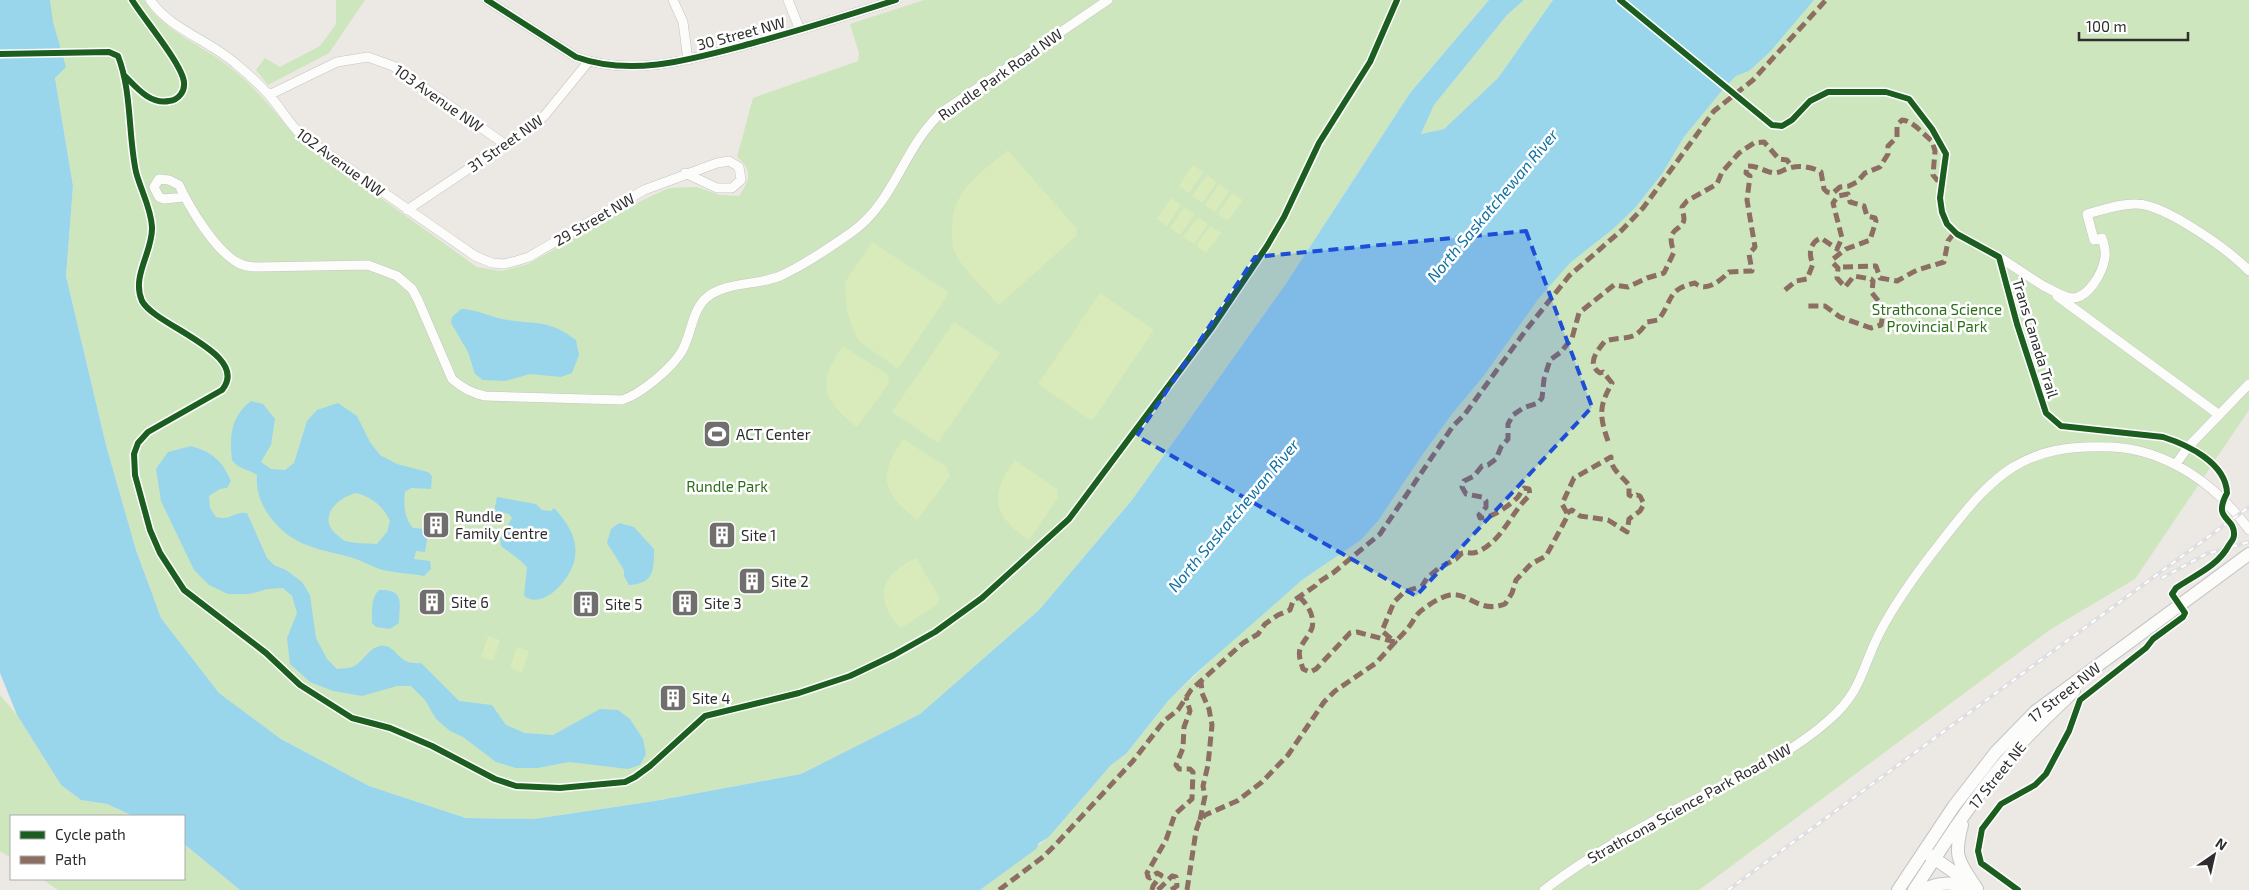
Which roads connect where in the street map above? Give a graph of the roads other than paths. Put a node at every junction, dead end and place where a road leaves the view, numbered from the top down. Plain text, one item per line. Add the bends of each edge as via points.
1 (150, 0) edge
2 (487, 0) edge
3 (674, 0) edge
4 (788, 0) edge
5 (896, 0) edge
6 (1108, 0) edge
7 (800, 30) junction
8 (688, 60) junction
9 (589, 61) junction
10 (269, 96) junction
11 (506, 146) junction
12 (685, 174) junction
13 (184, 197) dead end
14 (407, 210) junction
15 (1999, 257) dead end
16 (504, 264) joint
17 (2249, 271) edge
18 (2040, 284) junction
19 (2249, 384) edge
20 (2218, 414) junction
21 (2176, 464) junction
22 (2249, 530) edge
23 (2249, 554) edge
24 (2116, 652) junction
25 (1965, 815) junction
26 (1929, 855) junction
27 (1978, 889) edge
28 (1544, 890) edge
29 (1898, 890) edge
30 (1914, 890) edge
31 (1923, 890) edge

1 - 10 street, 102 Avenue NW via 173,24 236,63
2 - 9 street, 30 Street NW via 565,51
3 - 8 street via 683,22
4 - 7 street
5 - 7 street, 30 Street NW
6 - 13 street, Rundle Park Road NW via 942,112 928,125 883,200 853,231 782,275 723,288 704,300 683,350 675,360 639,393 622,400 485,396 461,388 452,378 418,300 404,280 368,265 242,265 226,254
7 - 8 street, 30 Street NW
8 - 9 street, 30 Street NW via 647,66
9 - 11 street, 31 Street NW via 546,115
10 - 11 street, 103 Avenue NW via 337,62 368,56 393,66
10 - 14 street, 102 Avenue NW via 301,135
11 - 14 street, 31 Street NW
12 - 12 street, 29 Street NW via 729,162 739,167 741,180 732,188 717,188
12 - 16 street, 29 Street NW via 644,190 529,257
14 - 16 street, 102 Avenue NW via 475,256
15 - 18 street
17 - 18 street via 2178,218 2136,204 2088,214 2094,240 2102,238 2105,257 2088,290 2071,298
18 - 20 street
19 - 20 street
20 - 21 street
21 - 22 street, Strathcona Science Park Road NW via 2224,499
21 - 28 street, Strathcona Science Park Road NW via 2144,452 2116,447 2070,447 2035,456 1999,476 1977,496 1907,586 1878,635 1850,700 1832,718 1757,768 1614,842
23 - 24 main road, 17 Street NW
24 - 25 main road, 17 Street NE via 2032,732
24 - 26 main road, 17 Street NW via 2036,710 1996,752 1954,806
25 - 26 main road, 17 Street NW
25 - 27 main road via 1956,846 1957,854
26 - 27 main road
26 - 29 main road, 17 Street NW
26 - 30 main road
27 - 31 main road via 1944,883

